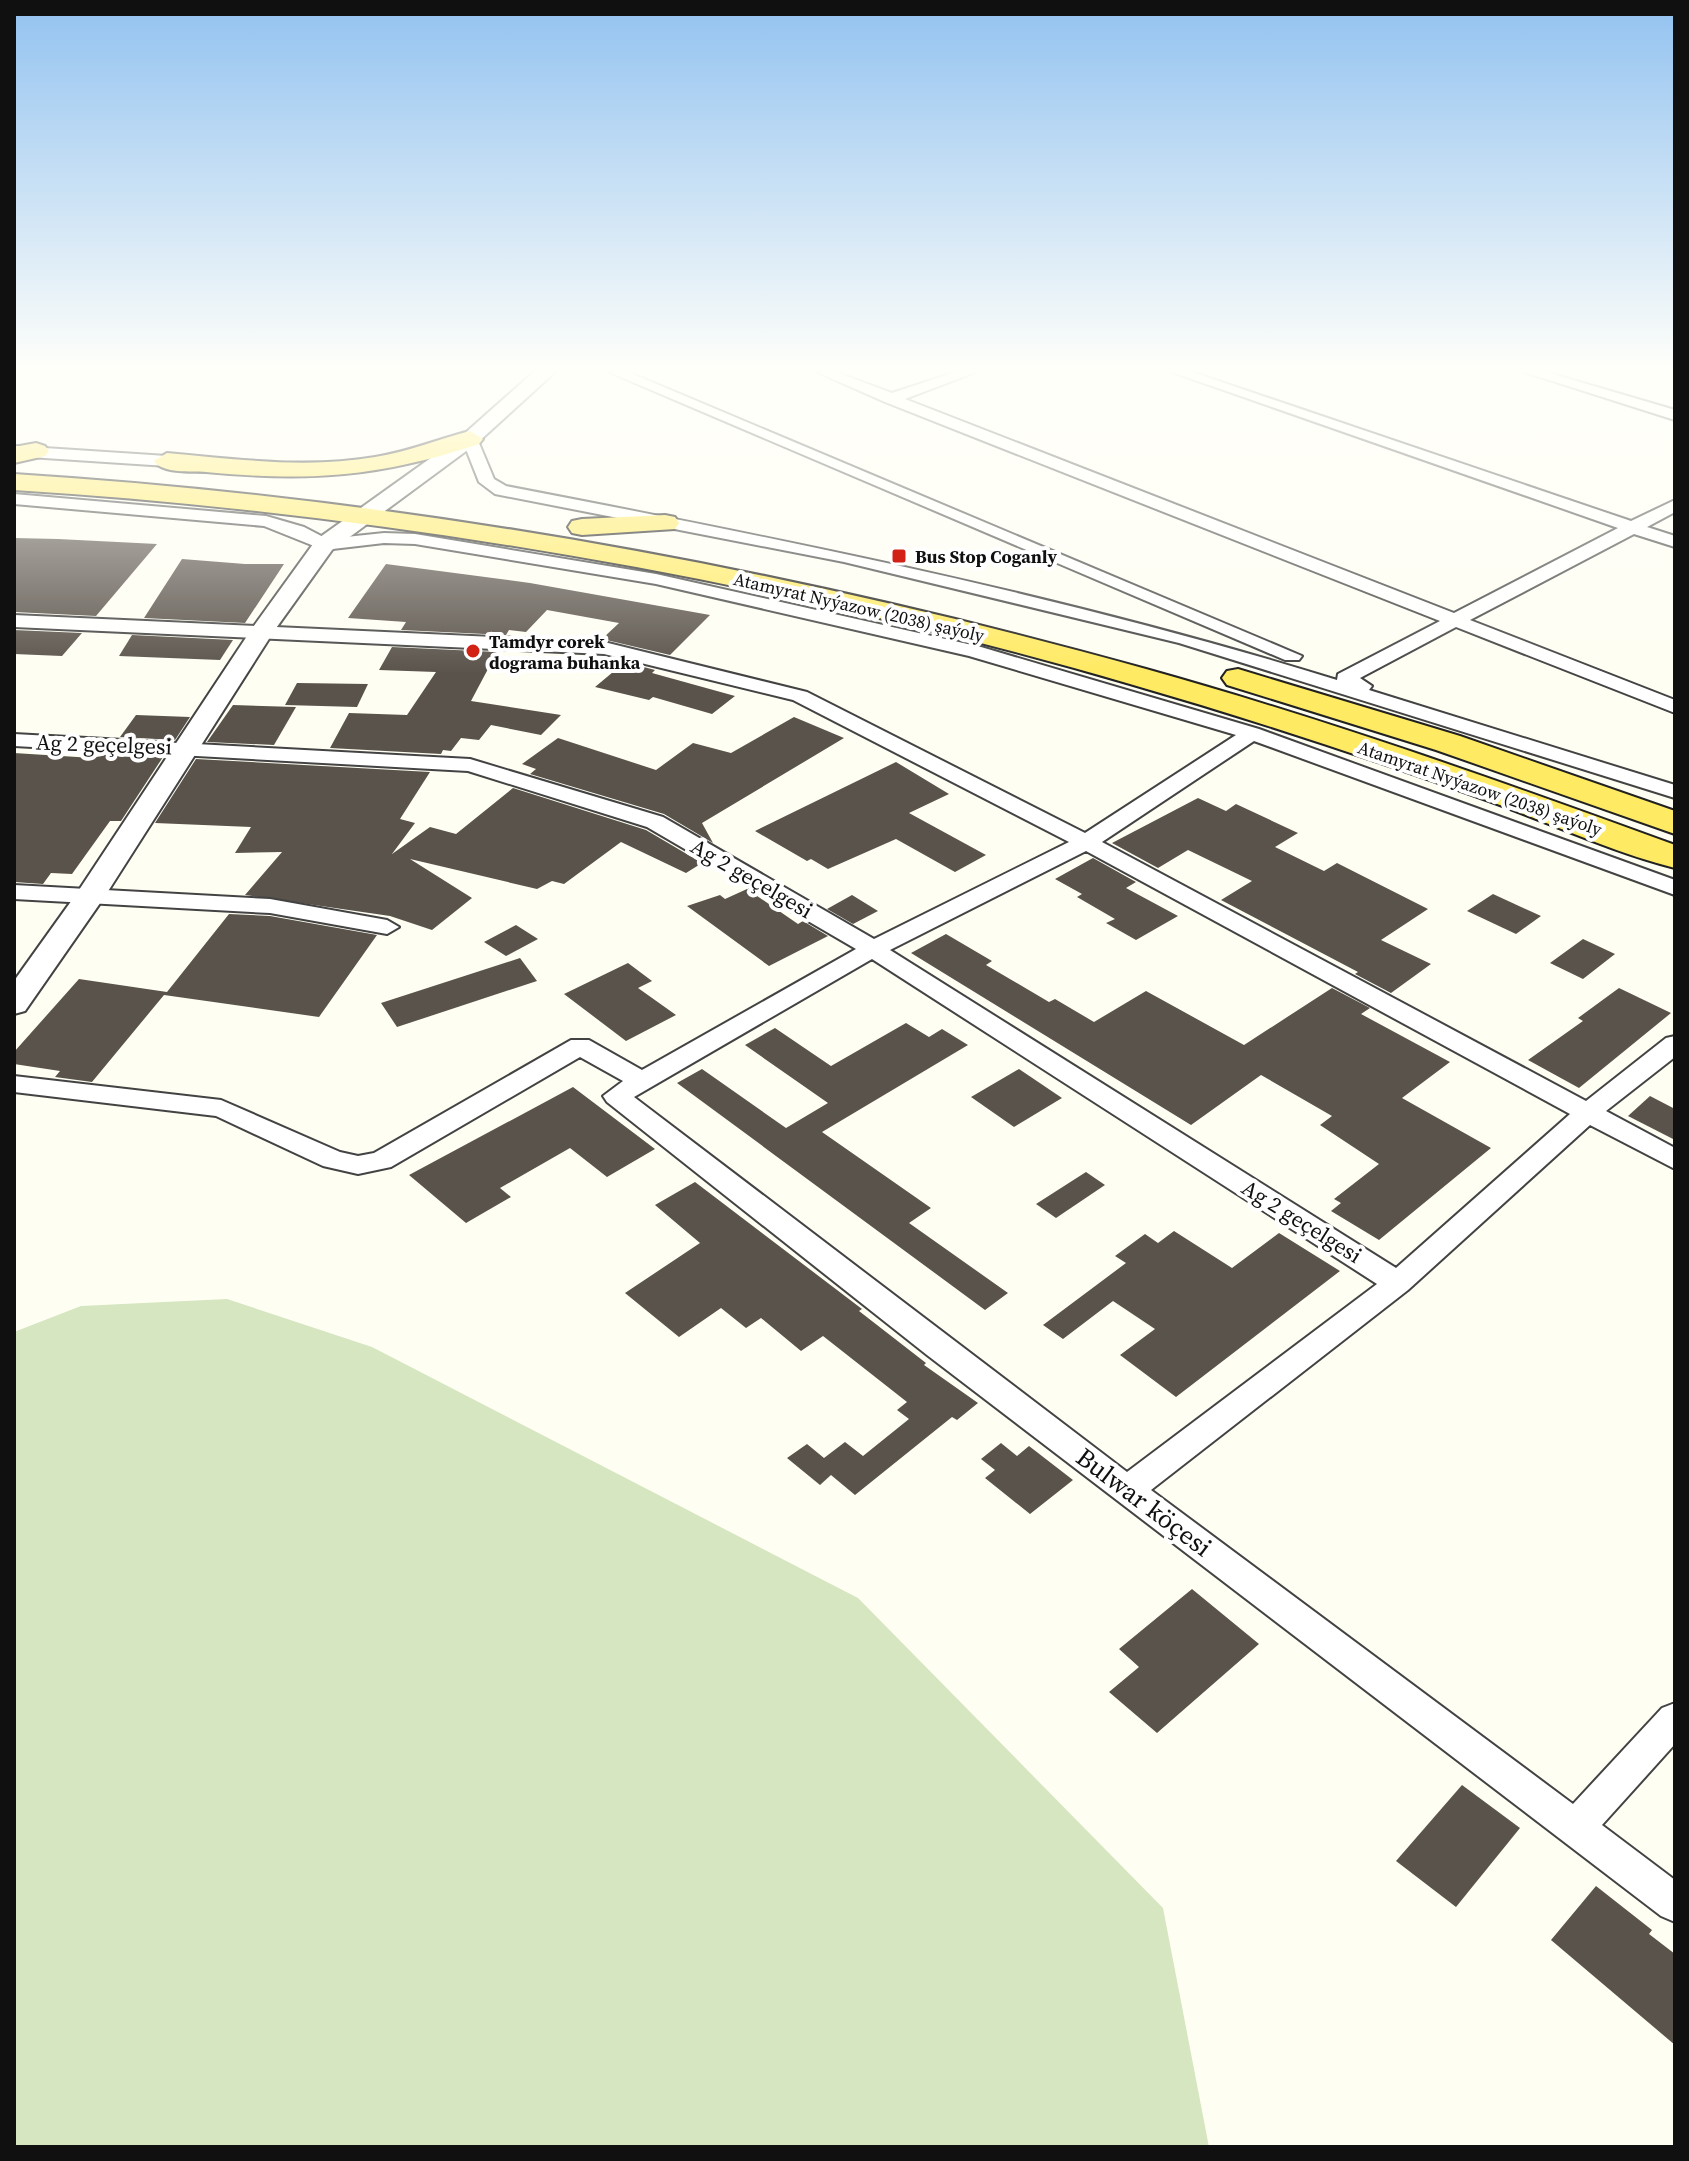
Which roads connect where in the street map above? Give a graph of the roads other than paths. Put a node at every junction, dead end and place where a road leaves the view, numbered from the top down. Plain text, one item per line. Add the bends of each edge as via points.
1 (165, 473) edge
2 (202, 473) edge
3 (424, 473) edge
4 (483, 473) edge
5 (856, 473) edge
6 (1078, 473) edge
7 (1474, 473) edge
8 (223, 480) junction
9 (14, 482) edge
10 (197, 497) junction
11 (389, 498) junction
12 (14, 499) edge
13 (1675, 505) edge
14 (123, 506) junction
15 (362, 518) junction
16 (665, 523) junction
17 (582, 527) junction
18 (1633, 527) junction
19 (1675, 542) edge
20 (324, 545) junction
21 (777, 587) junction
22 (821, 616) junction
23 (1454, 620) junction
24 (14, 621) edge
25 (263, 630) junction
26 (1345, 678) junction
27 (1399, 703) junction
28 (1675, 707) edge
29 (1252, 733) junction
30 (14, 740) edge
31 (187, 747) junction
32 (1596, 766) junction
33 (1675, 792) edge
34 (1675, 822) edge
35 (1086, 842) junction
36 (1675, 857) edge
37 (1675, 888) edge
38 (14, 892) edge
39 (90, 896) junction
40 (387, 927) dead end
41 (873, 949) junction
42 (14, 1004) edge
43 (1675, 1044) edge
44 (14, 1084) edge
45 (630, 1089) junction
46 (1587, 1113) junction
47 (1675, 1160) edge
48 (1398, 1283) junction
49 (1127, 1490) junction
50 (1675, 1719) edge
51 (1576, 1827) junction
52 (1675, 1903) edge

1 - 8 main road, Atamyrat Nyýazow (2038) şaýoly
2 - 8 main road
3 - 11 street
4 - 16 street via 487,482 501,490
5 - 26 street
6 - 23 street
7 - 18 street
8 - 11 main road, Atamyrat Nyýazow (2038) şaýoly
9 - 10 main road, Atamyrat Nyýazow (2038) şaýoly
10 - 14 main road
10 - 15 main road, Atamyrat Nyýazow (2038) şaýoly
11 - 15 street
11 - 17 main road, Atamyrat Nyýazow (2038) şaýoly
12 - 14 street
13 - 18 street
14 - 20 street via 266,521
15 - 20 street
15 - 21 main road, Atamyrat Nyýazow (2038) şaýoly
16 - 17 main road
16 - 27 street via 844,557 1185,639
17 - 34 main road, Atamyrat Nyýazow (2038) şaýoly via 791,566 1101,640 1448,743
18 - 19 street
18 - 23 street
20 - 22 street via 415,539 656,579
20 - 25 street
21 - 22 main road
21 - 36 main road, Atamyrat Nyýazow (2038) şaýoly via 971,632 1262,715
22 - 29 street via 974,651
23 - 26 street
23 - 28 street
24 - 25 street
25 - 31 street
25 - 35 street via 604,648 800,696
26 - 27 street
27 - 32 street
29 - 35 street
29 - 37 street
30 - 31 street, Ag 2 geçelgesi
31 - 39 street
31 - 41 street, Ag 2 geçelgesi via 470,765 655,822
32 - 33 street
32 - 34 main road
35 - 41 street
35 - 46 street
38 - 39 street
39 - 40 street via 270,906
39 - 42 street
41 - 45 street
41 - 48 street, Ag 2 geçelgesi
43 - 46 street
44 - 45 street, Bulwar köçesi via 221,1108 333,1160 358,1165 381,1161 580,1046
45 - 49 street, Bulwar köçesi
46 - 47 street
46 - 48 street
48 - 49 street
49 - 51 street, Bulwar köçesi
50 - 51 street
51 - 52 street, Bulwar köçesi

